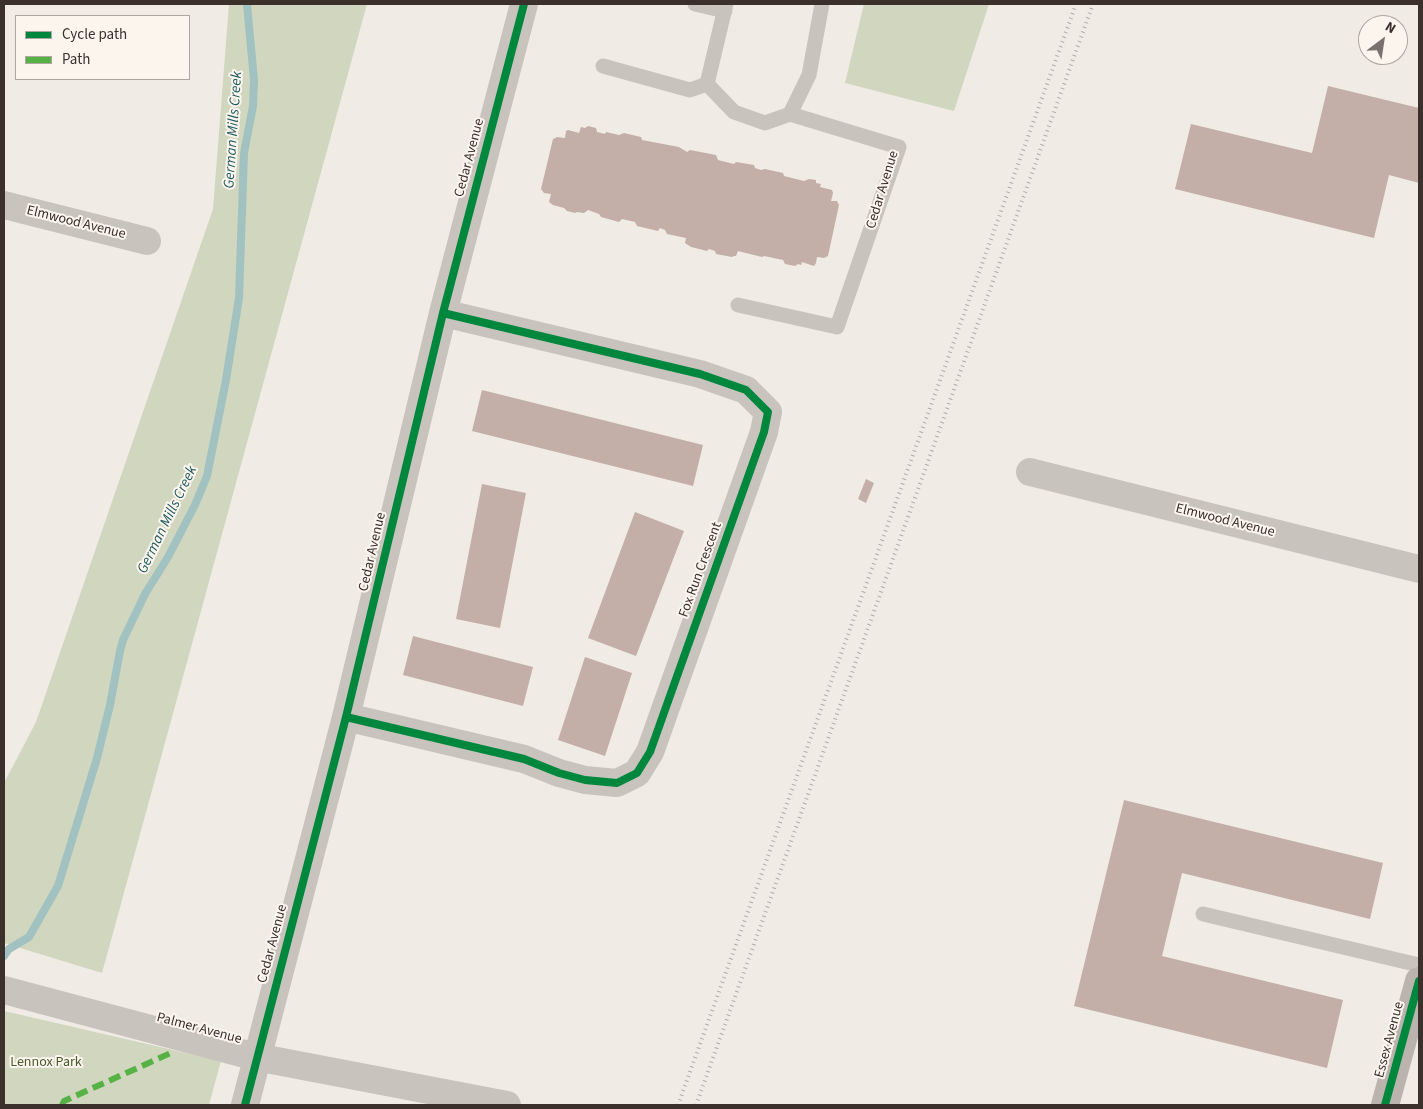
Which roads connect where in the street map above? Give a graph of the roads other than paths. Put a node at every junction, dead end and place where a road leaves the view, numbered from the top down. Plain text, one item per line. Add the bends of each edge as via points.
1 (524, 4) edge
2 (695, 4) edge
3 (822, 4) edge
4 (726, 7) edge
5 (603, 66) dead end
6 (707, 84) junction
7 (790, 114) junction
8 (4, 205) edge
9 (147, 241) dead end
10 (738, 305) dead end
11 (443, 313) junction
12 (1030, 472) dead end
13 (1419, 569) edge
14 (346, 717) junction
15 (1203, 914) dead end
16 (1419, 965) edge
17 (1419, 981) edge
18 (4, 990) edge
19 (256, 1056) junction
20 (245, 1105) edge
21 (507, 1105) edge
22 (1385, 1105) edge

1 - 11 street, Cedar Avenue
2 - 4 lane
3 - 7 lane via 809,75
4 - 6 lane
5 - 6 lane via 690,90
6 - 7 lane via 734,112 765,123
7 - 10 lane, Cedar Avenue via 899,147 837,328
8 - 9 street, Elmwood Avenue
11 - 14 street, Cedar Avenue
11 - 14 street, Fox Run Crescent via 700,374 746,390 768,412 764,432 650,752 637,774 617,783 585,780 524,759
12 - 13 street, Elmwood Avenue
14 - 19 street, Cedar Avenue
15 - 16 lane
17 - 22 street, Essex Avenue
18 - 19 street, Palmer Avenue
19 - 20 street, Cedar Avenue
19 - 21 street, Palmer Avenue

